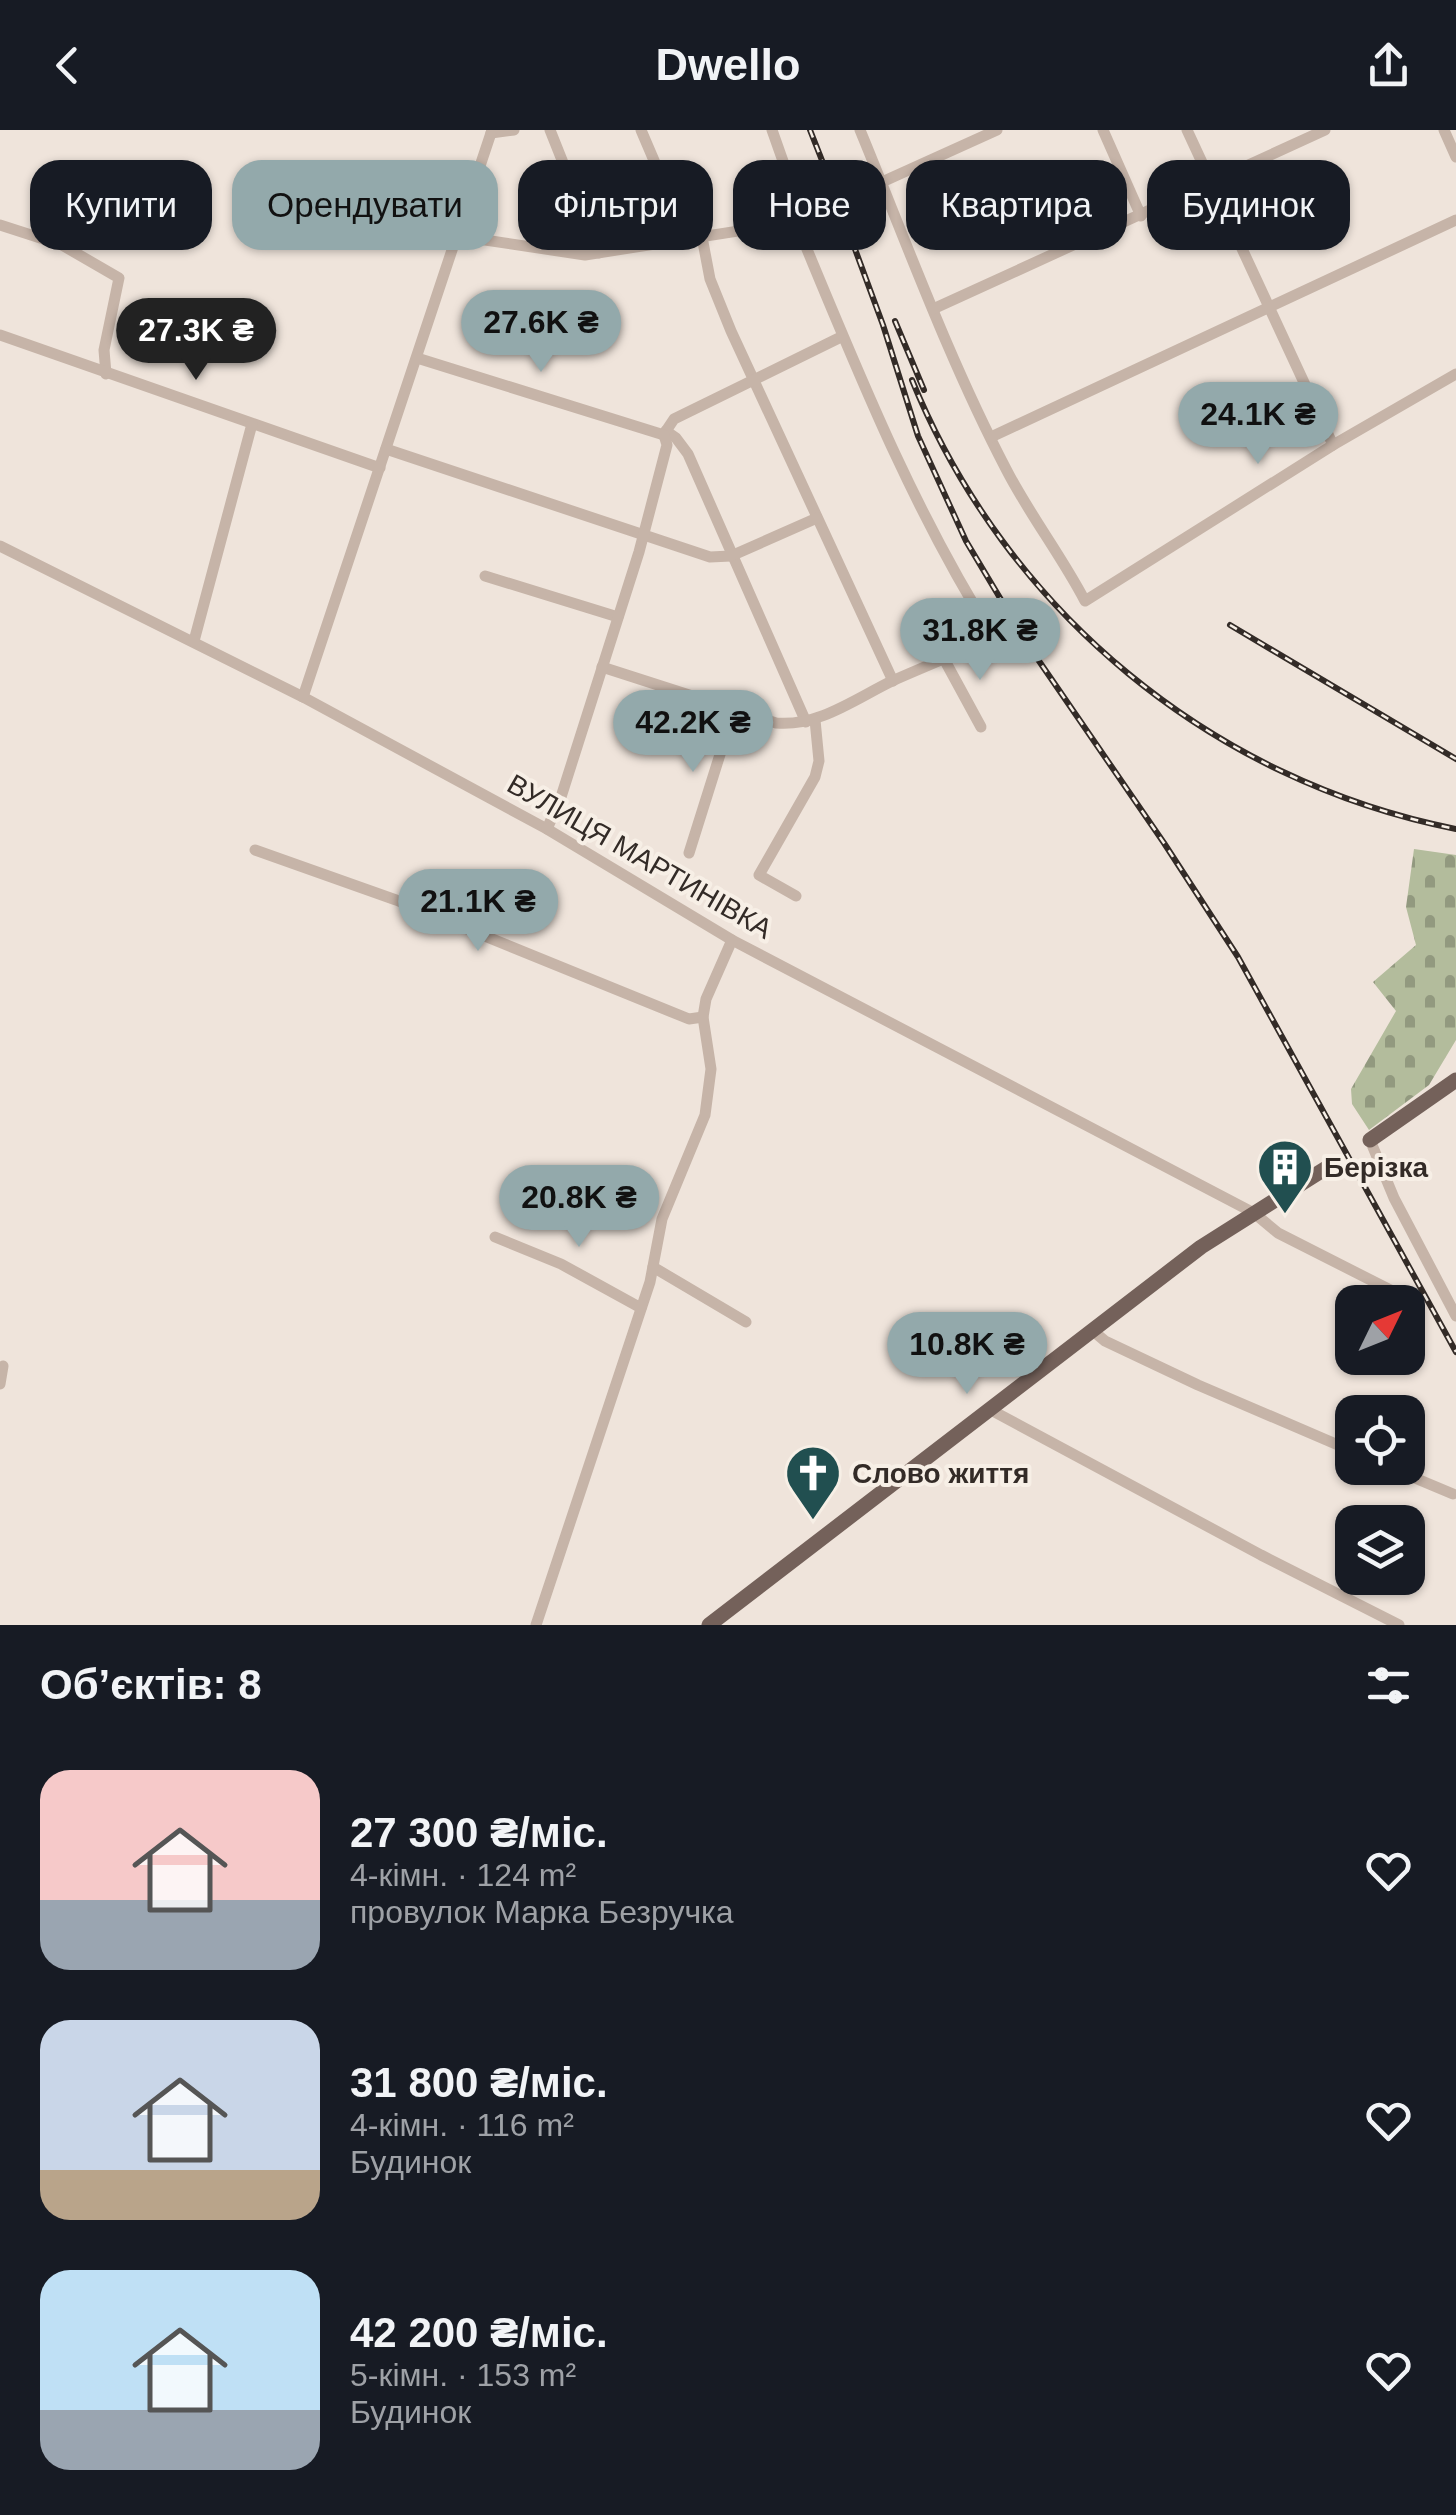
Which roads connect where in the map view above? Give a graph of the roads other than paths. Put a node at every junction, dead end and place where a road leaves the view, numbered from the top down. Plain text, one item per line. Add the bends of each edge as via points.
1 (514, 130) edge
2 (550, 130) edge
3 (640, 130) edge
4 (772, 130) edge
5 (860, 130) edge
6 (996, 130) edge
7 (1103, 130) edge
8 (1187, 130) edge
9 (1325, 130) edge
10 (1444, 130) edge
11 (492, 132) edge
12 (1456, 157) edge
13 (483, 160) edge
14 (653, 160) edge
15 (784, 160) edge
16 (873, 160) edge
17 (1200, 160) edge
18 (1261, 160) edge
19 (886, 180) edge
20 (886, 192) edge
21 (1147, 213) edge
22 (1141, 216) junction
23 (1456, 220) edge
24 (0, 225) edge
25 (498, 242) edge
26 (453, 250) edge
27 (620, 250) edge
28 (704, 250) edge
29 (806, 250) edge
30 (1241, 250) edge
31 (599, 253) junction
32 (1268, 309) junction
33 (932, 310) junction
34 (0, 336) edge
35 (840, 337) junction
36 (416, 358) junction
37 (106, 374) junction
38 (1456, 374) edge
39 (753, 380) junction
40 (252, 424) junction
41 (665, 433) junction
42 (991, 437) junction
43 (1334, 445) junction
44 (386, 449) junction
45 (380, 468) junction
46 (817, 518) junction
47 (644, 534) junction
48 (0, 546) edge
49 (732, 556) junction
50 (485, 576) dead end
51 (618, 617) junction
52 (194, 641) junction
53 (944, 659) junction
54 (602, 667) junction
55 (893, 681) junction
56 (303, 696) junction
57 (734, 710) junction
58 (811, 721) junction
59 (981, 727) dead end
60 (548, 829) junction
61 (255, 850) dead end
62 (689, 852) dead end
63 (796, 896) dead end
64 (732, 940) junction
65 (703, 1017) junction
66 (1456, 1080) edge
67 (1370, 1140) joint
68 (1331, 1166) dead end
69 (1254, 1212) junction
70 (495, 1237) dead end
71 (653, 1268) junction
72 (1381, 1285) edge
73 (641, 1308) junction
74 (1455, 1310) edge
75 (746, 1322) dead end
76 (1092, 1330) junction
77 (4, 1366) dead end
78 (0, 1384) edge
79 (989, 1409) junction
80 (1335, 1444) edge
81 (1425, 1482) edge
82 (1453, 1494) dead end
83 (536, 1625) edge
84 (709, 1625) edge
85 (1399, 1625) edge

1 - 11 street
2 - 31 street
3 - 14 street
4 - 15 street
5 - 16 street
6 - 19 street
7 - 22 street
8 - 17 street
9 - 18 street
10 - 12 street
11 - 13 street
20 - 33 street
21 - 22 street
22 - 33 street
23 - 32 street
24 - 37 street via 62,245 119,278 104,350
25 - 31 street
26 - 36 street
27 - 31 street
28 - 39 street
29 - 35 street
30 - 32 street
32 - 42 street
32 - 43 street
33 - 42 street
34 - 37 street
35 - 39 street
35 - 53 street via 908,486 994,638
36 - 41 street
36 - 44 street
37 - 40 street
38 - 43 street
39 - 41 street via 674,419
39 - 46 street
40 - 45 street
40 - 52 street
41 - 47 street
41 - 49 street via 688,454
42 - 43 street via 1084,601
44 - 45 street
44 - 47 street
45 - 56 street
46 - 49 street
46 - 55 street
47 - 49 street via 710,557
47 - 51 street
48 - 52 street, ВУЛИЦЯ МАРТИНІВКА
49 - 58 street
50 - 51 street
51 - 54 street
52 - 56 street, ВУЛИЦЯ МАРТИНІВКА
53 - 55 street
53 - 59 street
54 - 57 street
54 - 60 street
55 - 58 street
56 - 60 street, ВУЛИЦЯ МАРТИНІВКА
57 - 58 street via 776,723
57 - 62 street
58 - 63 street via 819,761 815,778 759,875
60 - 64 street, ВУЛИЦЯ МАРТИНІВКА
61 - 65 street via 689,1019
64 - 65 street
64 - 69 street, ВУЛИЦЯ МАРТИНІВКА
65 - 71 street via 711,1069 704,1115 662,1219
66 - 67 main road
67 - 74 street
68 - 69 main road
69 - 72 street, ВУЛИЦЯ МАРТИНІВКА via 1278,1232
69 - 76 main road
70 - 73 street
71 - 73 street
71 - 75 street
73 - 83 street
76 - 79 main road
76 - 80 street
77 - 78 street
79 - 84 main road
79 - 85 street
81 - 82 street

